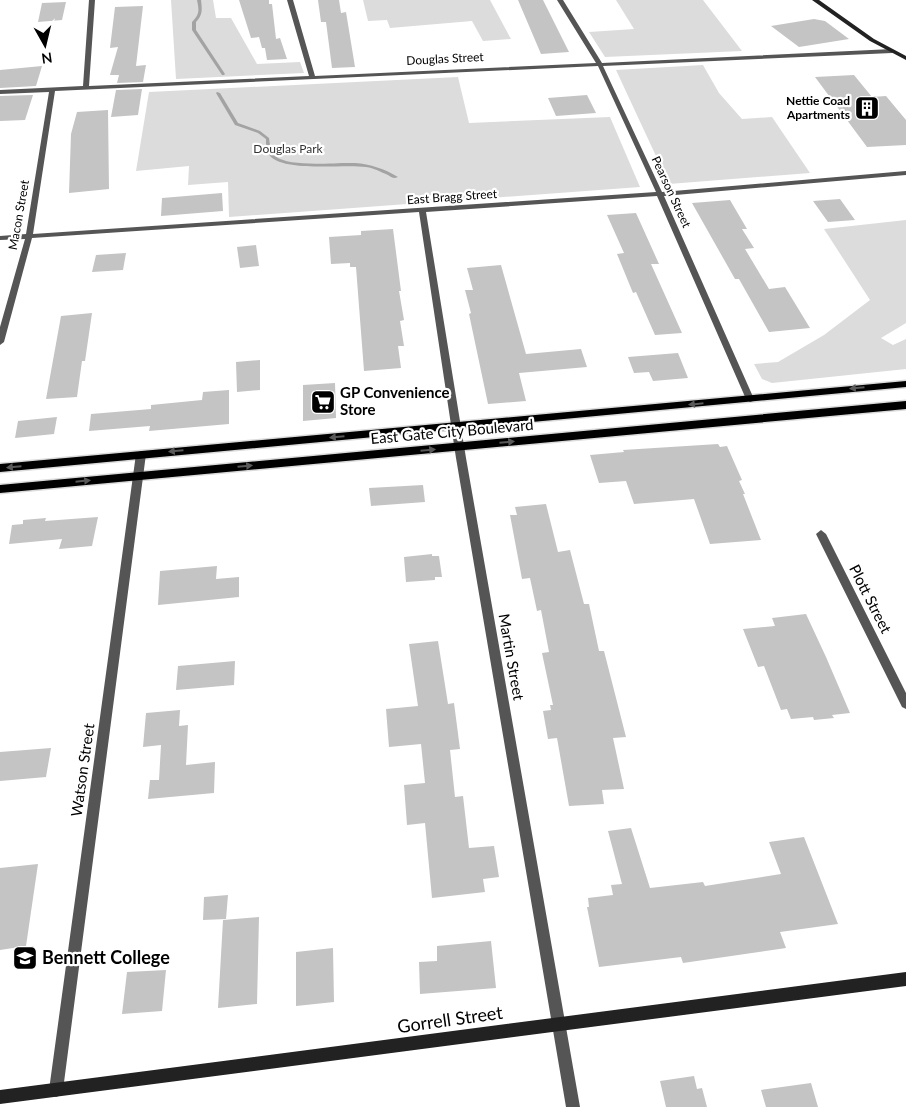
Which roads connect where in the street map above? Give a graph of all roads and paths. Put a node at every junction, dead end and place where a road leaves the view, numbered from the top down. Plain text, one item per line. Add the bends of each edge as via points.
1 (92, 0) edge
2 (290, 0) edge
3 (560, 0) edge
4 (815, 0) edge
5 (892, 51) junction
6 (906, 58) edge
7 (600, 63) junction
8 (313, 78) junction
9 (86, 87) junction
10 (52, 90) junction
11 (0, 92) edge
12 (906, 174) edge
13 (660, 194) junction
14 (422, 211) junction
15 (29, 236) junction
16 (0, 238) edge
17 (0, 342) edge
18 (906, 384) edge
19 (750, 399) junction
20 (906, 405) edge
21 (456, 426) junction
22 (459, 447) junction
23 (141, 454) junction
24 (0, 468) edge
25 (139, 476) junction
26 (0, 489) edge
27 (821, 534) dead end
28 (906, 704) edge
29 (906, 979) edge
30 (558, 1024) junction
31 (56, 1090) junction
32 (0, 1097) edge
33 (573, 1107) edge

1 - 9 street
2 - 8 street
3 - 7 street, Pearson Street
4 - 5 street
5 - 6 street
5 - 7 street, Douglas Street
7 - 8 street, Douglas Street
7 - 13 street, Pearson Street
8 - 9 street, Douglas Street
9 - 10 street, Douglas Street
10 - 11 street, Douglas Street
10 - 15 street, Macon Street
12 - 13 street, East Bragg Street
13 - 14 street, East Bragg Street
13 - 19 street, Pearson Street
14 - 15 street, East Bragg Street
14 - 21 street, Martin Street
15 - 16 street, East Bragg Street
15 - 17 street, Macon Street
18 -> 19 main road, East Gate City Boulevard
19 -> 21 main road, East Gate City Boulevard
22 -> 20 main road, East Gate City Boulevard
21 - 22 street, Martin Street
21 -> 23 main road, East Gate City Boulevard
25 -> 22 main road, East Gate City Boulevard
22 - 30 street, Martin Street
23 -> 24 main road, East Gate City Boulevard
23 - 25 street, Watson Street
26 -> 25 main road, East Gate City Boulevard
25 - 31 street, Watson Street
27 - 28 street, Plott Street
29 - 30 street, Gorrell Street
30 - 31 street, Gorrell Street
30 - 33 street, Martin Street
31 - 32 street, Gorrell Street

